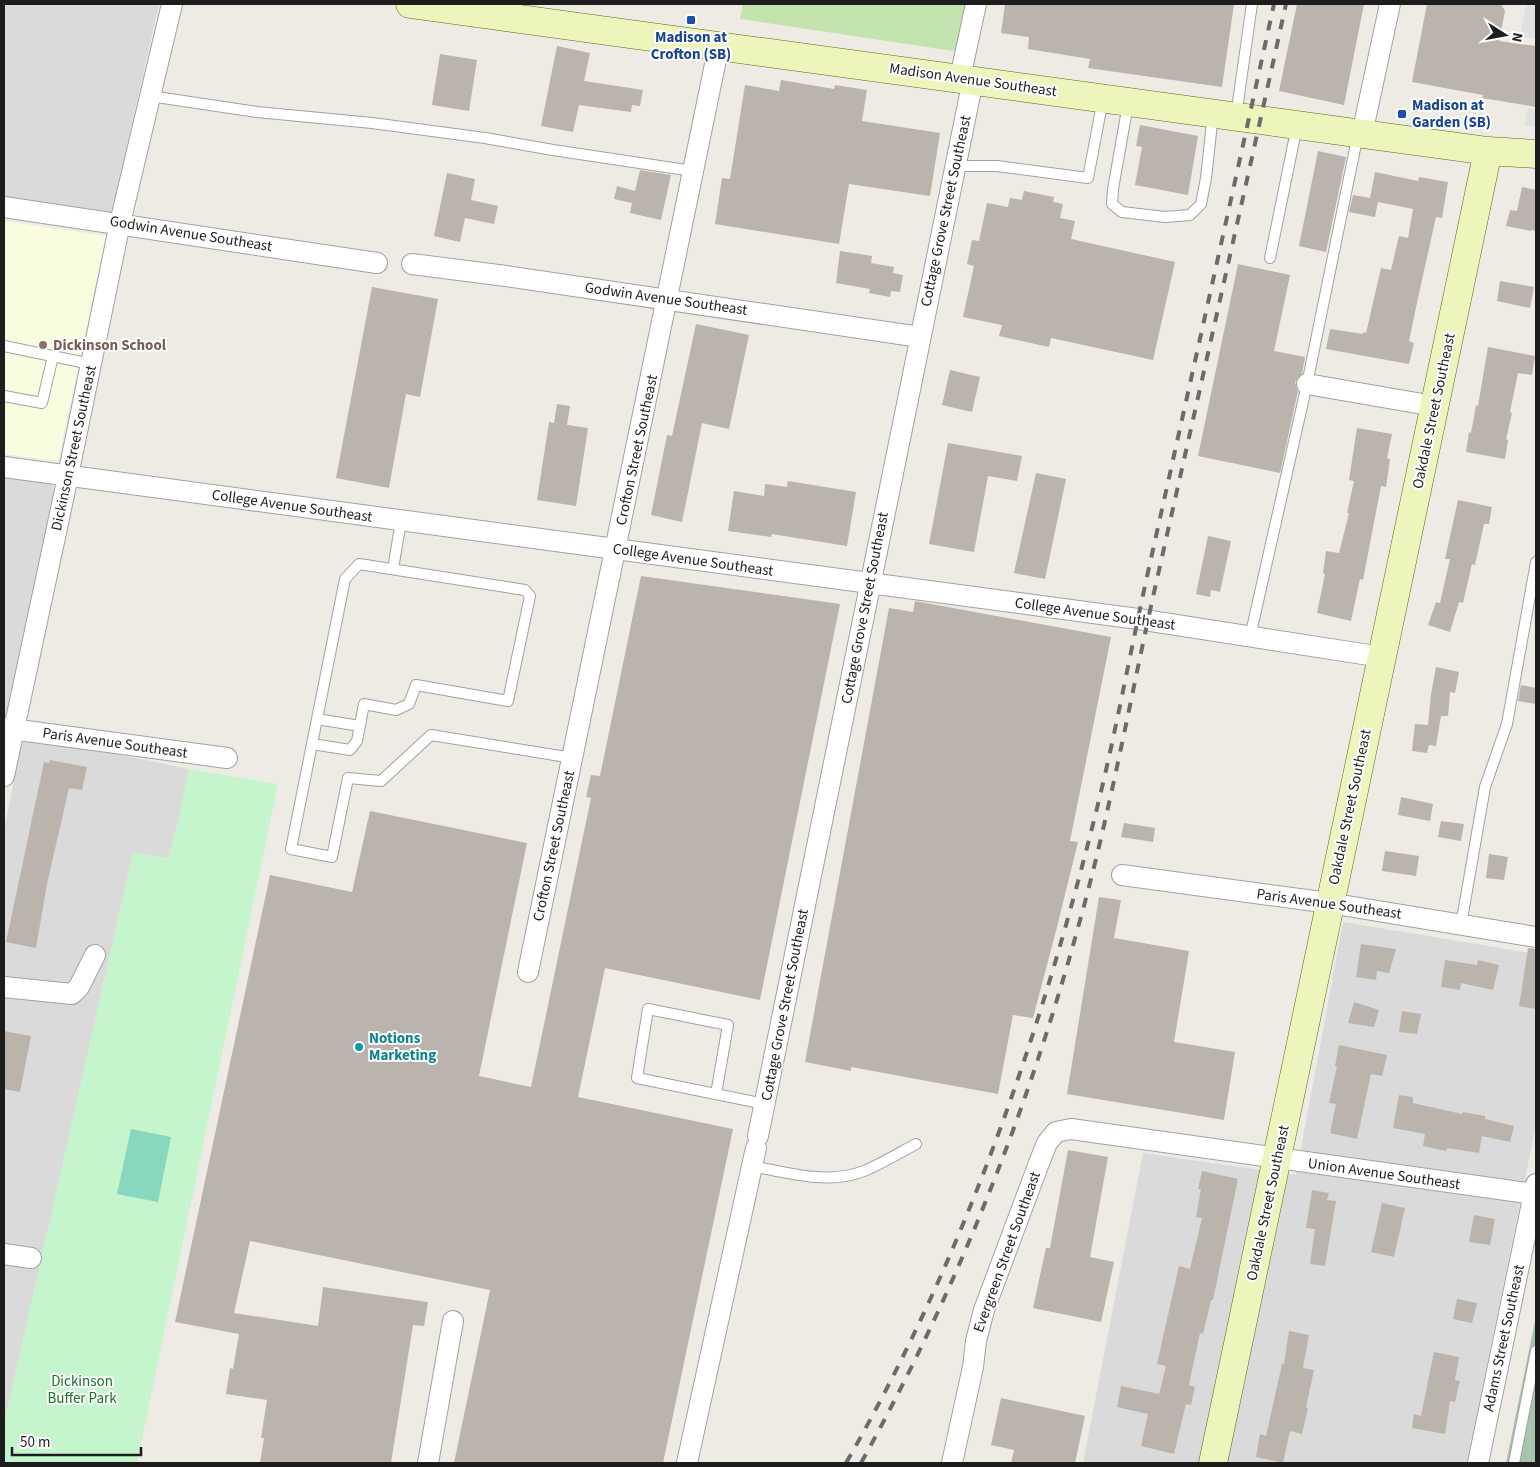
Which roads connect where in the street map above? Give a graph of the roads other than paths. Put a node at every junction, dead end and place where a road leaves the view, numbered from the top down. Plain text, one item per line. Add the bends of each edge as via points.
1 (172, 4) edge
2 (410, 4) edge
3 (976, 4) edge
4 (1252, 4) edge
5 (1390, 4) edge
6 (719, 45) junction
7 (966, 79) junction
8 (150, 96) junction
9 (1116, 100) junction
10 (1225, 115) junction
11 (1298, 125) junction
12 (1360, 134) junction
13 (1488, 151) junction
14 (1536, 154) edge
15 (955, 166) junction
16 (693, 171) junction
17 (4, 207) edge
18 (120, 223) junction
19 (1270, 258) dead end
20 (377, 263) dead end
21 (412, 264) dead end
22 (667, 300) junction
23 (920, 337) junction
24 (4, 346) edge
25 (53, 356) junction
26 (91, 364) junction
27 (1307, 384) junction
28 (4, 396) edge
29 (1434, 406) junction
30 (4, 467) edge
31 (68, 475) junction
32 (401, 521) junction
33 (616, 549) junction
34 (1536, 562) edge
35 (393, 569) junction
36 (870, 584) junction
37 (1250, 637) junction
38 (1382, 658) junction
39 (317, 719) junction
40 (360, 726) junction
41 (9, 728) edge
42 (312, 744) junction
43 (227, 758) dead end
44 (573, 758) junction
45 (4, 776) edge
46 (1122, 875) dead end
47 (1329, 903) junction
48 (1461, 925) junction
49 (1536, 937) edge
50 (95, 955) dead end
51 (528, 972) dead end
52 (4, 987) edge
53 (716, 1094) junction
54 (765, 1104) junction
55 (1056, 1132) joint
56 (916, 1144) dead end
57 (755, 1150) junction
58 (1277, 1159) junction
59 (1535, 1189) edge
60 (4, 1254) edge
61 (30, 1258) dead end
62 (453, 1321) dead end
63 (1536, 1351) edge
64 (428, 1463) edge
65 (687, 1463) edge
66 (952, 1463) edge
67 (1213, 1463) edge
68 (1478, 1463) edge
69 (1514, 1463) edge

1 - 8 street, Dickinson Street Southeast
2 - 6 street, Madison Avenue Southeast
3 - 7 street, Cottage Grove Street Southeast
4 - 10 lane
5 - 12 street
6 - 7 street, Madison Avenue Southeast
6 - 16 street, Crofton Street Southeast
7 - 9 street, Madison Avenue Southeast
7 - 15 street, Cottage Grove Street Southeast
8 - 16 lane via 257,112 485,138
8 - 18 street, Dickinson Street Southeast
9 - 10 street, Madison Avenue Southeast
9 - 10 lane via 1112,204 1122,212 1165,217 1190,214 1201,204
9 - 15 lane via 1088,178 997,166
10 - 11 street, Madison Avenue Southeast
11 - 12 street, Madison Avenue Southeast
11 - 19 lane
12 - 13 street, Madison Avenue Southeast
12 - 27 lane
13 - 14 street, Madison Avenue Southeast
13 - 29 street, Oakdale Street Southeast
15 - 23 street, Cottage Grove Street Southeast
16 - 22 street, Crofton Street Southeast
17 - 18 street, Godwin Avenue Southeast
18 - 20 street, Godwin Avenue Southeast
18 - 26 street, Dickinson Street Southeast
21 - 22 street, Godwin Avenue Southeast
22 - 23 street, Godwin Avenue Southeast
22 - 33 street, Crofton Street Southeast
23 - 36 street, Cottage Grove Street Southeast
24 - 25 lane
25 - 26 lane
25 - 28 lane via 42,403
26 - 31 street, Dickinson Street Southeast
27 - 29 street
27 - 37 lane
29 - 38 street, Oakdale Street Southeast
30 - 31 street, College Avenue Southeast
31 - 32 street, College Avenue Southeast
31 - 41 street, Dickinson Street Southeast
32 - 33 street, College Avenue Southeast
32 - 35 lane
33 - 36 street, College Avenue Southeast
33 - 44 street, Crofton Street Southeast
34 - 48 lane via 1507,724 1485,787
35 - 39 lane via 359,564 345,579
35 - 40 lane via 525,590 530,596 508,701 416,685 409,704 396,710 364,704
36 - 37 street, College Avenue Southeast
36 - 54 street, Cottage Grove Street Southeast
37 - 38 street, College Avenue Southeast
38 - 47 street, Oakdale Street Southeast
39 - 40 lane
39 - 42 lane
40 - 42 lane via 357,741 350,750
41 - 43 street, Paris Avenue Southeast
41 - 45 street, Dickinson Street Southeast
42 - 44 lane via 291,849 332,856 348,778 381,781 430,735
44 - 51 street, Crofton Street Southeast
46 - 47 street, Paris Avenue Southeast
47 - 48 street, Paris Avenue Southeast
47 - 58 street, Oakdale Street Southeast
48 - 49 street, Paris Avenue Southeast
50 - 52 street via 72,994
53 - 53 lane via 637,1078 648,1009 728,1025
53 - 54 lane
54 - 57 street, Cottage Grove Street Southeast
55 - 58 street, Union Avenue Southeast via 1071,1129 1090,1131
55 - 66 street, Evergreen Street Southeast via 1047,1143 984,1310
56 - 57 lane via 863,1172 832,1177 804,1176
57 - 65 street, Cottage Grove Street Southeast
58 - 59 street, Union Avenue Southeast
58 - 67 street, Oakdale Street Southeast
59 - 68 street, Adams Street Southeast
60 - 61 street
62 - 64 street
63 - 69 lane

